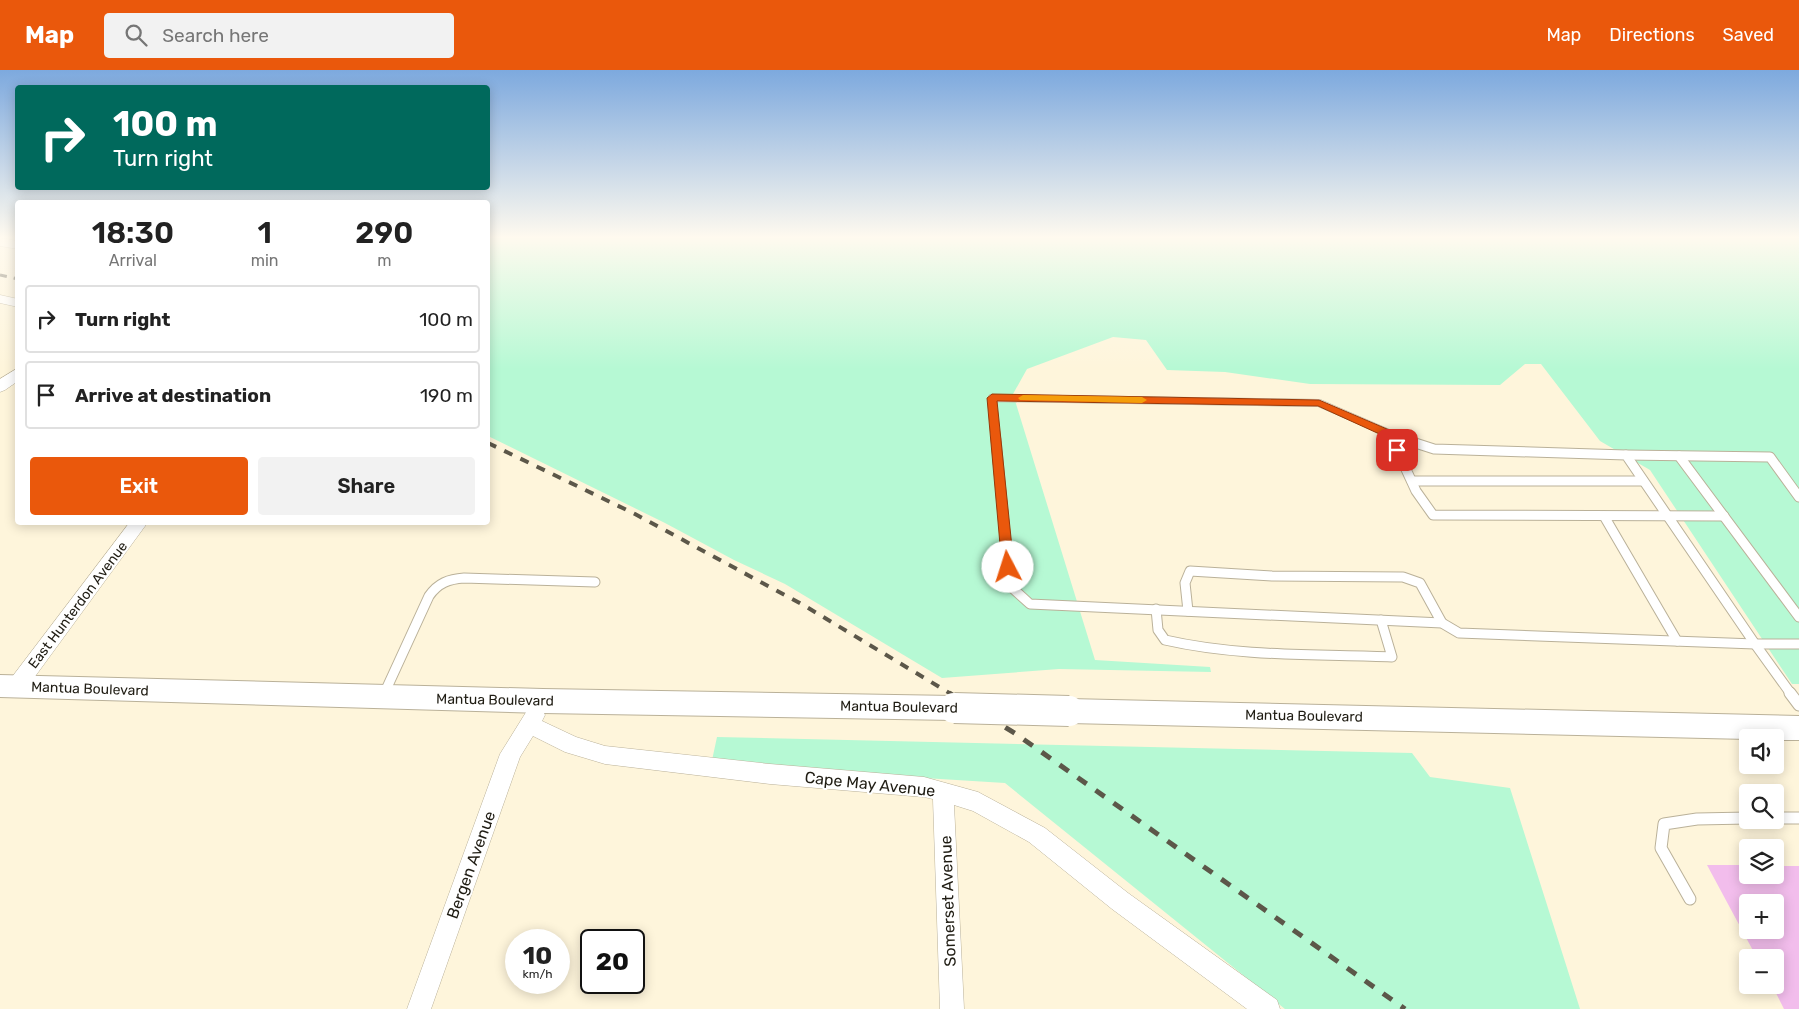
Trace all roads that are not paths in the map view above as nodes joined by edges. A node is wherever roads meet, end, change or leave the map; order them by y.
1 (0, 299) edge
2 (15, 302) edge
3 (15, 375) edge
4 (0, 387) edge
5 (1390, 435) junction
6 (1626, 455) junction
7 (1679, 456) junction
8 (1412, 481) junction
9 (1643, 481) junction
10 (1799, 497) edge
11 (1604, 516) junction
12 (1666, 516) junction
13 (1724, 516) junction
14 (138, 525) edge
15 (595, 582) dead end
16 (1156, 610) junction
17 (1188, 611) junction
18 (1799, 617) edge
19 (1381, 620) junction
20 (1442, 622) junction
21 (1677, 641) junction
22 (1755, 644) junction
23 (1799, 644) edge
24 (8, 686) edge
25 (382, 697) junction
26 (543, 702) junction
27 (1799, 704) edge
28 (530, 726) junction
29 (1799, 728) edge
30 (943, 792) junction
31 (1739, 818) edge
32 (1784, 818) edge
33 (1799, 818) edge
34 (1690, 899) dead end
35 (419, 1009) edge
36 (952, 1009) edge
37 (1268, 1009) edge

1 - 2 street
3 - 4 street
5 - 6 lane
5 - 8 lane
5 - 16 lane
6 - 7 lane
6 - 9 lane
7 - 10 lane
7 - 13 lane
8 - 9 lane
8 - 11 lane
9 - 12 lane
11 - 12 lane
11 - 21 lane
12 - 13 lane
12 - 22 lane
13 - 18 lane
14 - 24 street, East Hunterdon Avenue
15 - 25 lane
16 - 17 lane
16 - 19 lane
17 - 19 lane
17 - 20 lane
19 - 20 lane
20 - 21 lane
21 - 22 lane
22 - 23 lane
22 - 27 lane
24 - 25 main road, Mantua Boulevard
25 - 26 main road, Mantua Boulevard
26 - 28 street, Bergen Avenue
26 - 29 main road, Mantua Boulevard, bridge
28 - 30 street, Cape May Avenue
28 - 35 street, Bergen Avenue
30 - 36 street, Somerset Avenue
30 - 37 street, Cape May Avenue
31 - 34 lane
32 - 33 lane

